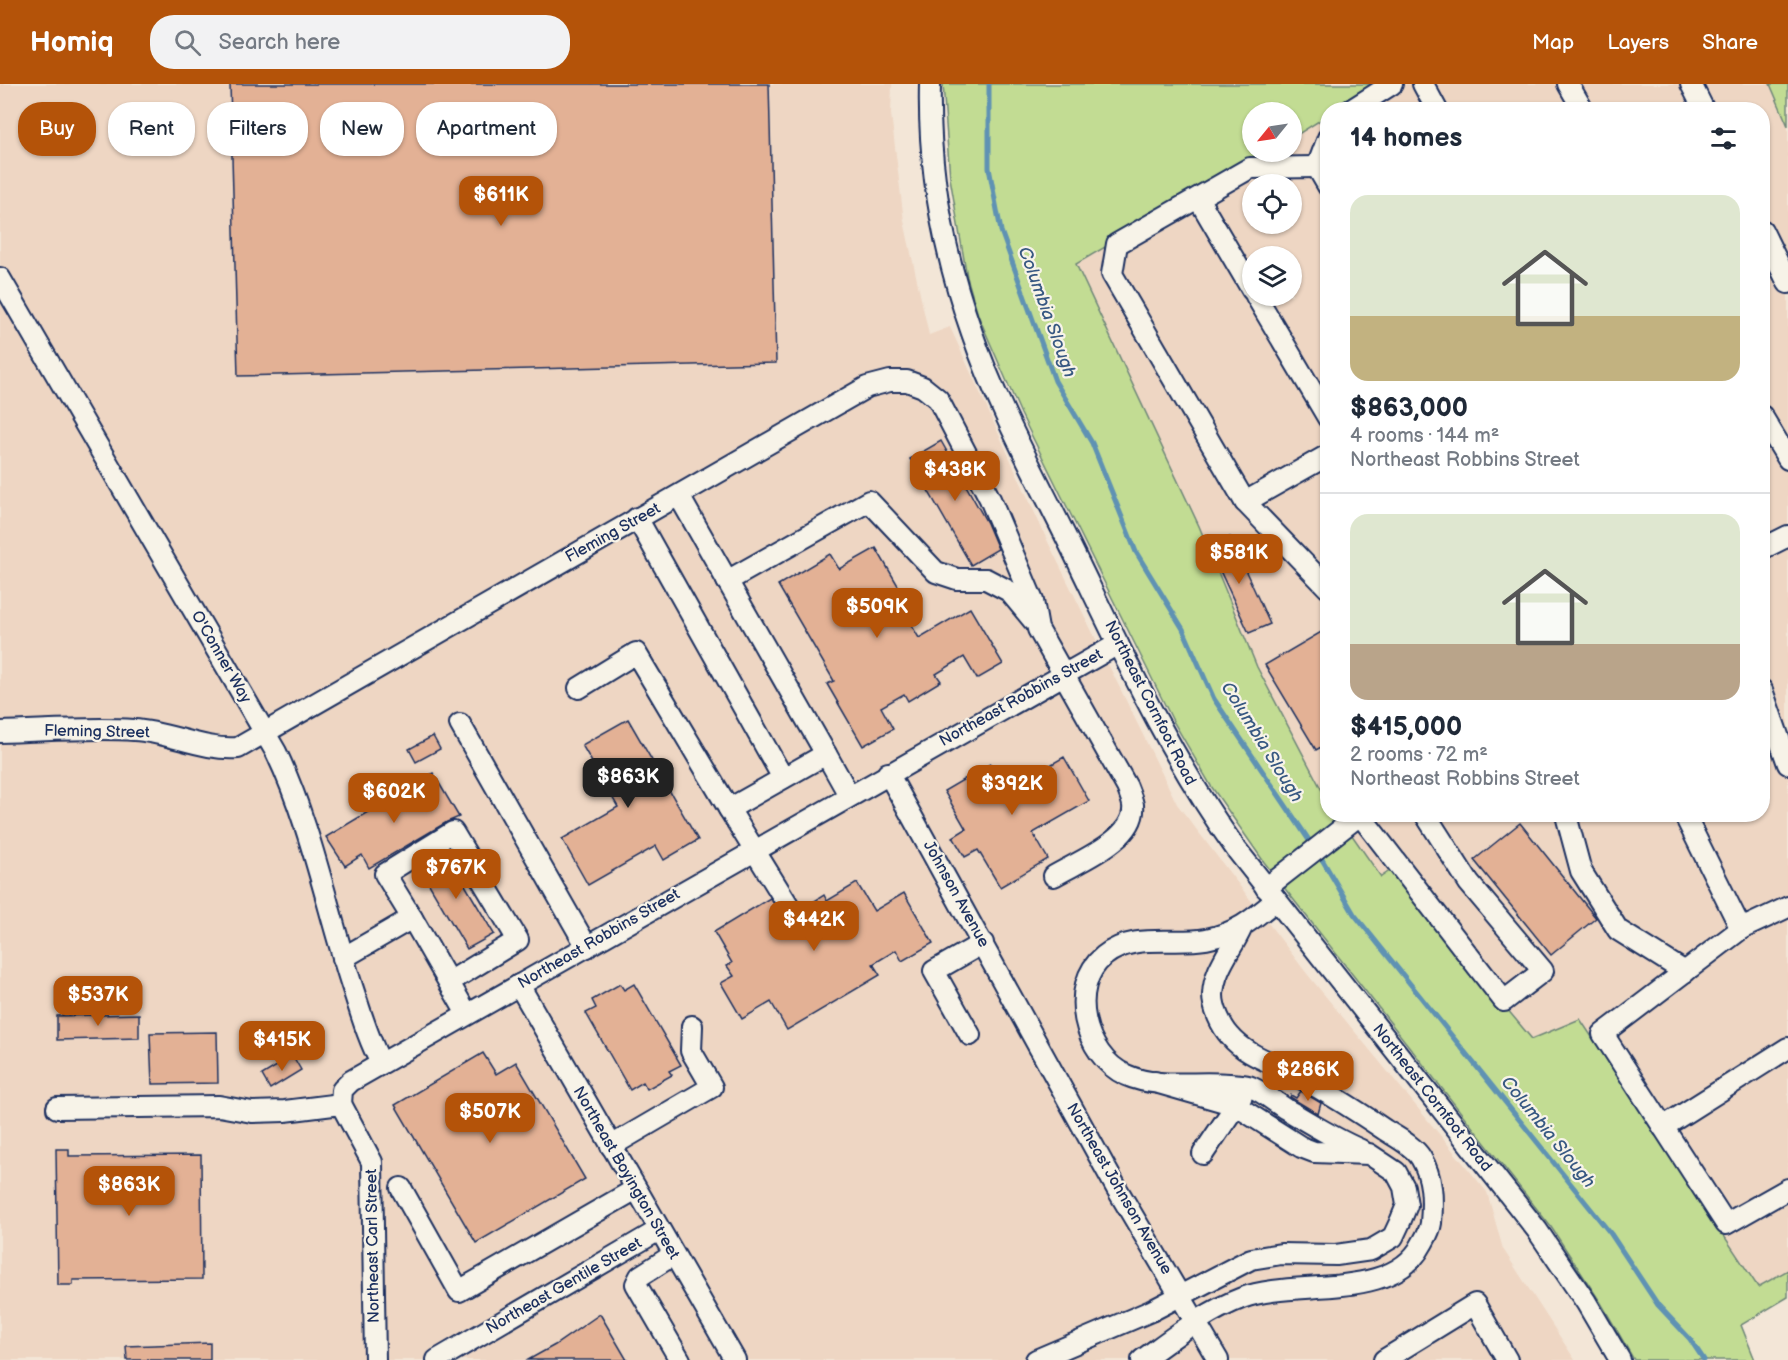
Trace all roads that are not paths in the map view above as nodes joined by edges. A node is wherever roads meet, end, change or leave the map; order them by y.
1 (930, 84) edge
2 (1392, 84) edge
3 (1423, 84) edge
4 (1568, 84) edge
5 (1691, 84) edge
6 (1364, 102) edge
7 (1433, 102) edge
8 (1578, 102) edge
9 (1700, 102) edge
10 (1320, 159) edge
11 (1317, 167) junction
12 (1320, 172) edge
13 (1198, 198) junction
14 (1770, 246) edge
15 (1242, 273) edge
16 (0, 278) edge
17 (1788, 283) edge
18 (1262, 306) edge
19 (1320, 404) edge
20 (1770, 429) edge
21 (1788, 459) edge
22 (1320, 460) edge
23 (679, 496) junction
24 (1245, 502) junction
25 (637, 518) junction
26 (1788, 536) edge
27 (1770, 545) edge
28 (1320, 580) edge
29 (727, 581) junction
30 (1038, 630) junction
31 (1118, 644) junction
32 (1064, 673) junction
33 (579, 688) dead end
34 (1770, 713) edge
35 (460, 724) dead end
36 (0, 732) edge
37 (265, 734) junction
38 (826, 754) junction
39 (1788, 764) edge
40 (888, 773) junction
41 (783, 778) junction
42 (849, 795) junction
43 (729, 809) junction
44 (1352, 822) edge
45 (1360, 822) edge
46 (1430, 822) edge
47 (1568, 822) edge
48 (1688, 822) edge
49 (753, 851) junction
50 (1054, 876) dead end
51 (1271, 894) junction
52 (790, 908) dead end
53 (1788, 908) edge
54 (412, 918) junction
55 (1241, 929) junction
56 (1741, 929) junction
57 (983, 943) junction
58 (587, 946) junction
59 (343, 958) junction
60 (1685, 972) junction
61 (449, 982) junction
62 (519, 985) junction
63 (467, 1014) junction
64 (1023, 1017) joint
65 (692, 1026) dead end
66 (970, 1035) dead end
67 (1788, 1048) edge
68 (1266, 1062) junction
69 (381, 1064) junction
70 (1155, 1082) junction
71 (1251, 1086) junction
72 (341, 1104) junction
73 (1235, 1105) junction
74 (57, 1108) dead end
75 (1354, 1110) junction
76 (1663, 1127) junction
77 (611, 1146) junction
78 (1331, 1147) junction
79 (1203, 1154) dead end
80 (401, 1188) dead end
81 (636, 1189) junction
82 (1788, 1189) edge
83 (659, 1230) junction
84 (673, 1255) junction
85 (1180, 1296) junction
86 (1196, 1322) junction
87 (375, 1360) edge
88 (437, 1360) edge
89 (680, 1360) edge
90 (735, 1360) edge
91 (1036, 1360) edge
92 (1142, 1360) edge
93 (1218, 1360) edge
94 (1384, 1360) edge
95 (1507, 1360) edge
96 (1620, 1360) edge

1 - 31 street, Northeast Cornfoot Road
2 - 6 street
3 - 7 street
4 - 8 street
5 - 9 street
10 - 11 street
11 - 12 street
11 - 13 street
13 - 15 street
13 - 24 street
14 - 17 street
16 - 37 street, O'Conner Way
18 - 19 street
20 - 21 street
22 - 24 street
23 - 25 street, Fleming Street
23 - 29 street
23 - 30 street, Fleming Street
24 - 28 street
25 - 37 street, Fleming Street
25 - 41 street
26 - 27 street
29 - 30 street
29 - 38 street
30 - 32 street, Fleming Street
31 - 32 street, Northeast Robbins Street
31 - 51 street, Northeast Cornfoot Road
32 - 40 street, Northeast Robbins Street
32 - 50 street, Fleming Street
33 - 43 street
34 - 39 street
35 - 58 street
36 - 37 street, Fleming Street
37 - 59 street, O'Conner Way
38 - 41 street
38 - 42 street
40 - 42 street, Northeast Robbins Street
40 - 57 street, Johnson Avenue
41 - 43 street
42 - 49 street, Northeast Robbins Street
43 - 49 street
44 - 51 street
45 - 46 street
47 - 60 street
48 - 56 street
49 - 52 street
49 - 58 street, Northeast Robbins Street
51 - 55 street
51 - 96 street, Northeast Cornfoot Road
53 - 56 street
54 - 59 street
54 - 61 street
54 - 61 street
55 - 68 street
55 - 70 street
56 - 60 street
57 - 64 street, Johnson Avenue
57 - 66 street
58 - 62 street, Northeast Robbins Street
59 - 69 street, O'Conner Way
60 - 76 street
61 - 63 street
62 - 63 street, Northeast Robbins Street
62 - 77 street, Northeast Boyington Street
63 - 69 street, Northeast Robbins Street
64 - 85 street, Northeast Johnson Avenue
65 - 77 street
67 - 76 street
68 - 71 street
68 - 75 street
69 - 72 street, Northeast Robbins Street
70 - 71 street
70 - 73 street
71 - 73 street
71 - 78 street
72 - 74 street
72 - 87 street, Northeast Carl Street
73 - 78 street
73 - 79 street
75 - 78 street
75 - 86 street
76 - 82 street
77 - 81 street, Northeast Boyington Street
78 - 85 street
80 - 81 street
81 - 83 street, Northeast Boyington Street
83 - 84 street, Northeast Boyington Street
83 - 88 street, Northeast Gentile Street
84 - 89 street
84 - 90 street, Northeast Boyington Street
85 - 86 street, Northeast Johnson Avenue
85 - 91 street
86 - 92 street
86 - 93 street, Northeast Johnson Avenue
94 - 95 street

